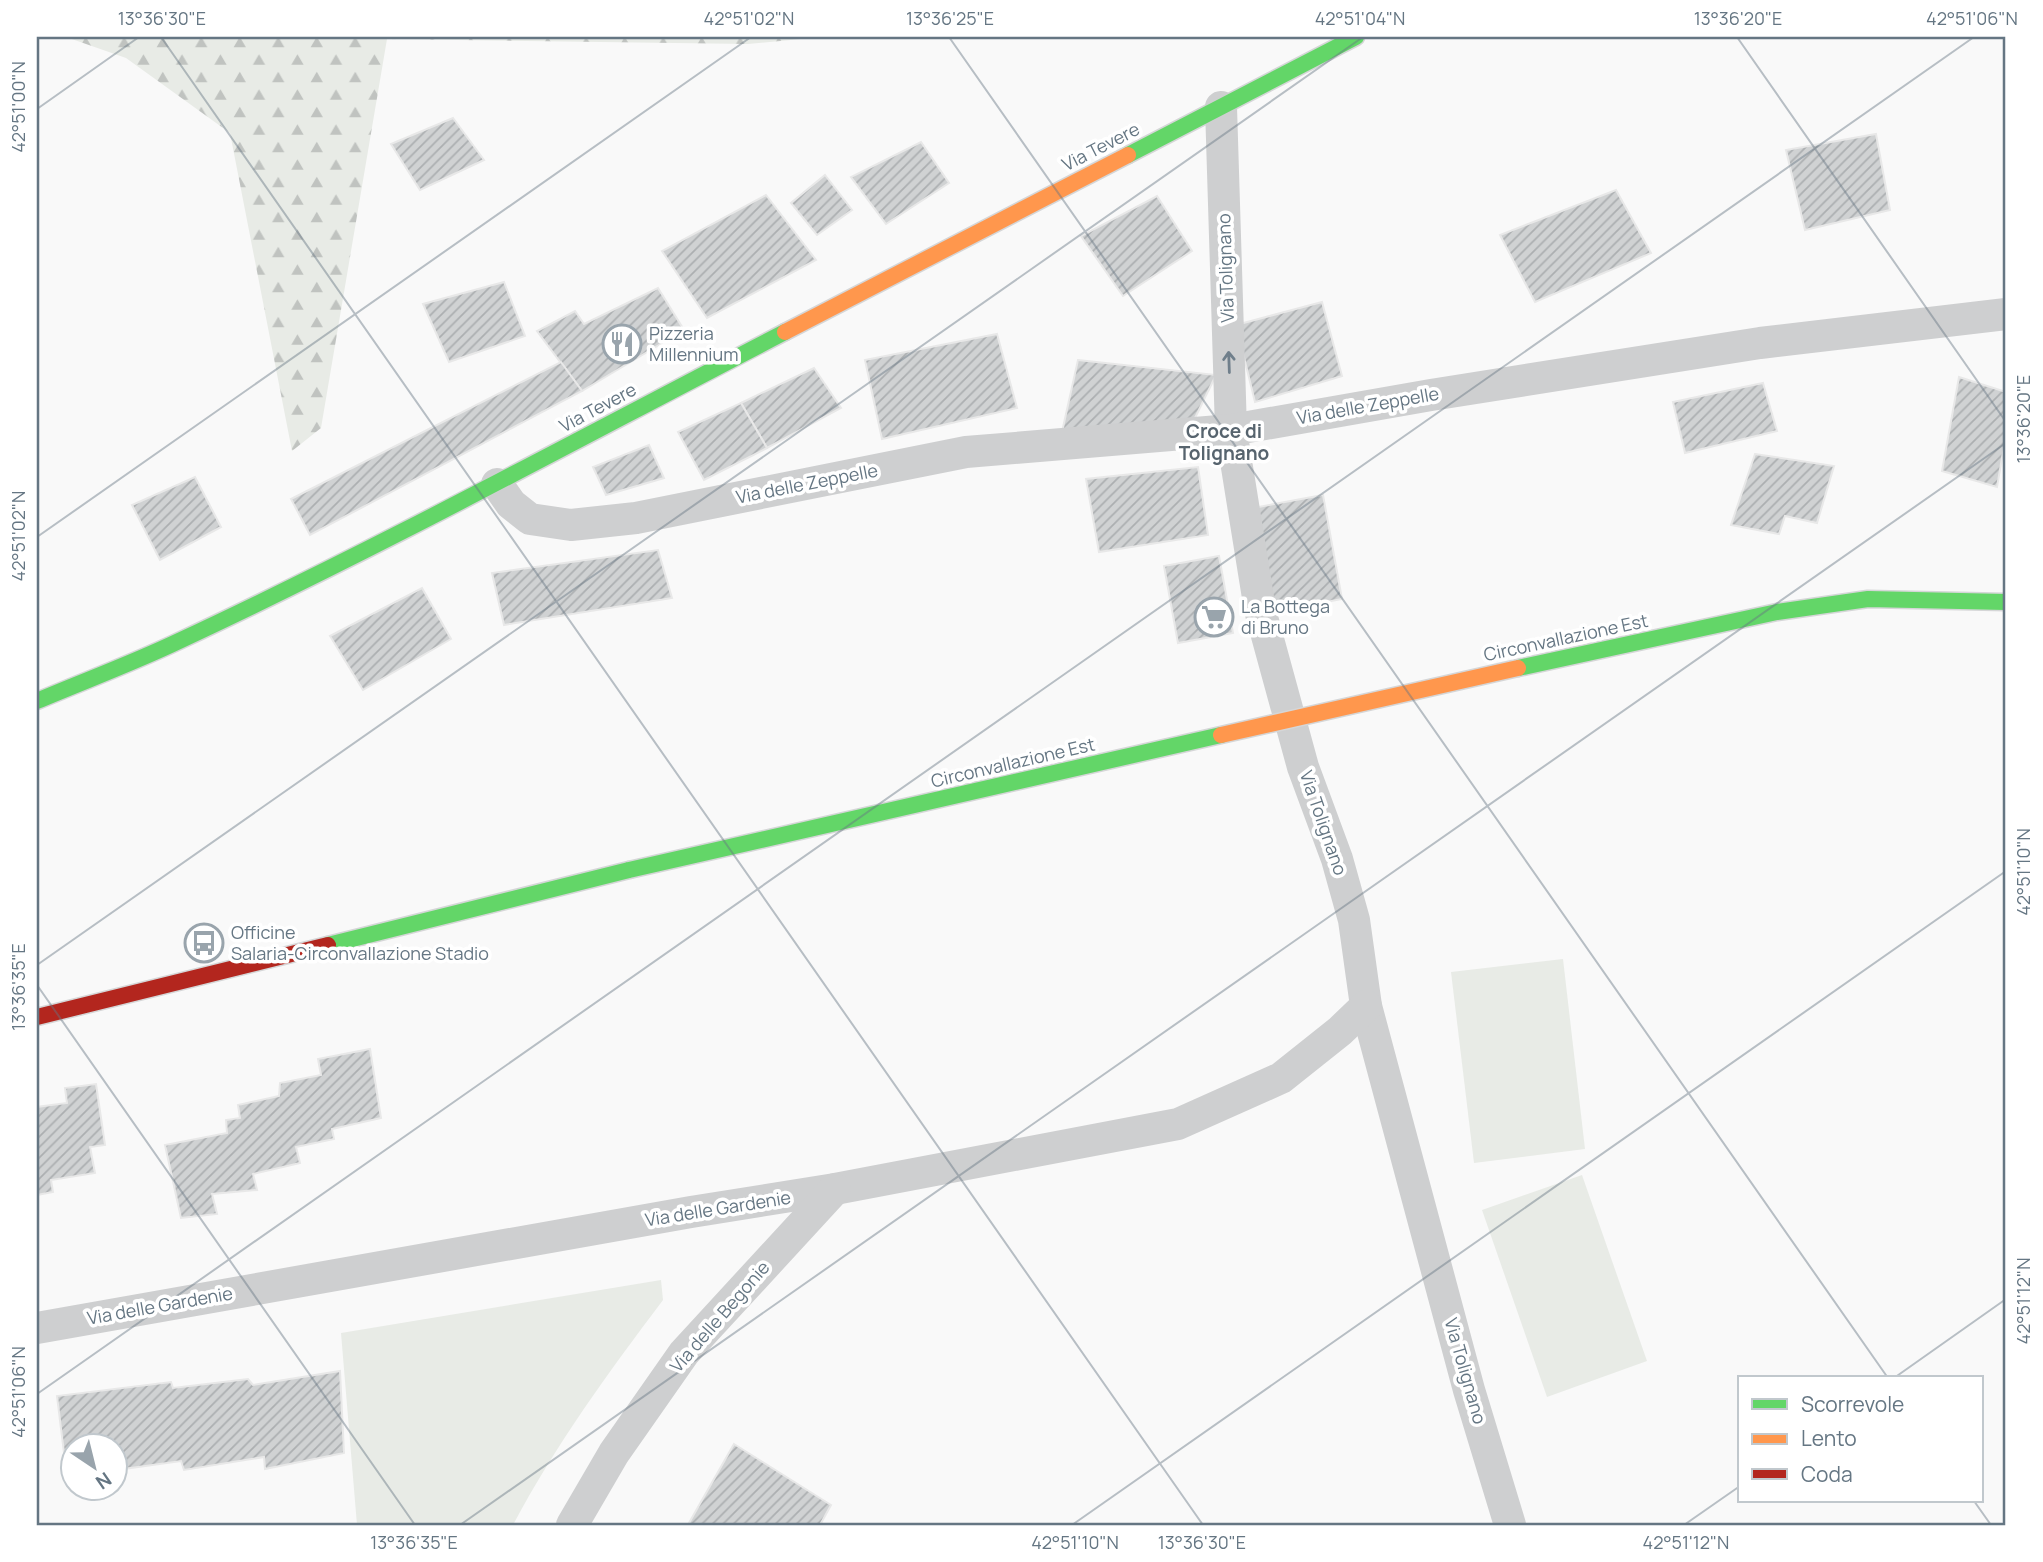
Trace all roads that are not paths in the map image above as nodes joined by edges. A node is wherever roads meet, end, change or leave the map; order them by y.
1 (1356, 37) edge
2 (1221, 107) junction
3 (2006, 314) edge
4 (1231, 430) junction
5 (497, 484) junction
6 (2006, 602) edge
7 (37, 701) edge
8 (1366, 1006) junction
9 (37, 1017) edge
10 (835, 1189) junction
11 (37, 1328) edge
12 (572, 1525) edge
13 (1510, 1525) edge

1 - 2 main road, Via Tevere
4 -> 2 street, Via Tolignano
2 - 5 main road, Via Tevere
3 - 4 street, Via delle Zeppelle
4 - 5 street, Via delle Zeppelle
4 - 8 street, Via Tolignano
5 - 7 main road, Via Tevere
6 - 9 main road, Circonvallazione Est, bridge
8 - 10 street, Via delle Gardenie
8 - 13 street, Via Tolignano
10 - 11 street, Via delle Gardenie
10 - 12 street, Via delle Begonie

